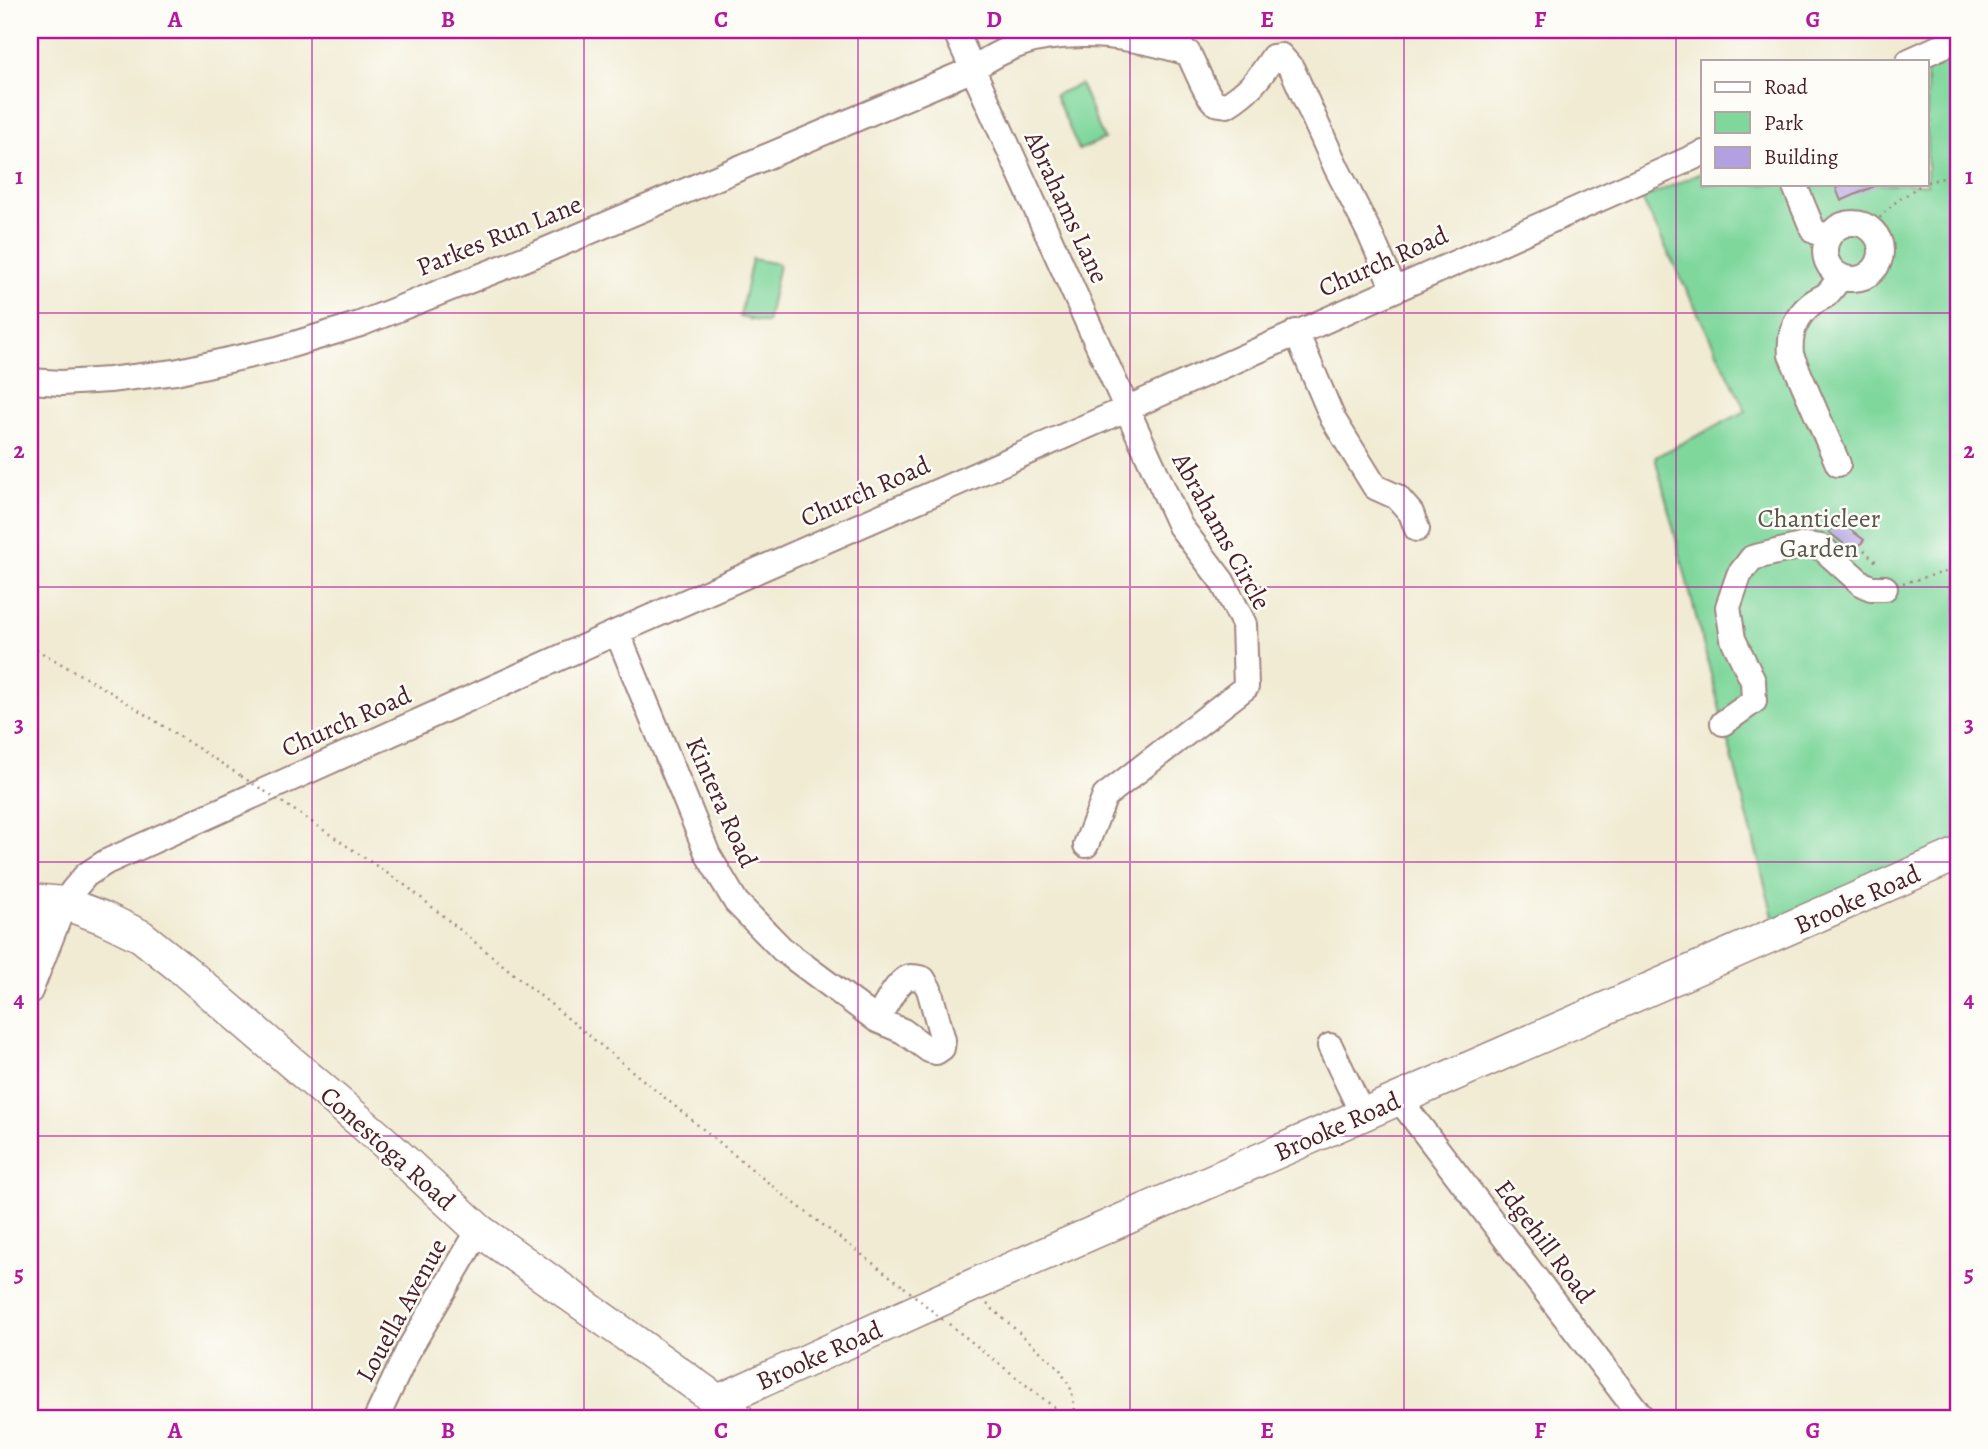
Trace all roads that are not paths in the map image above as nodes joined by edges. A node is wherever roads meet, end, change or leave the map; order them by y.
1 (955, 30) edge
2 (1958, 39) edge
3 (1911, 60) edge
4 (971, 70) junction
5 (1701, 154) edge
6 (1795, 186) edge
7 (1827, 238) junction
8 (1841, 277) junction
9 (1394, 289) junction
10 (1296, 332) junction
11 (30, 381) edge
12 (1126, 409) junction
13 (1838, 464) dead end
14 (1417, 529) dead end
15 (1885, 588) road end
16 (617, 632) junction
17 (1723, 723) dead end
18 (1086, 845) dead end
19 (1958, 854) edge
20 (30, 900) edge
21 (64, 904) junction
22 (30, 940) edge
23 (30, 991) edge
24 (877, 1020) dead end
25 (1331, 1046) dead end
26 (1399, 1100) junction
27 (1363, 1115) junction
28 (479, 1230) junction
29 (728, 1410) edge
30 (376, 1419) edge
31 (1643, 1419) edge

1 - 4 street, Abrahams Lane
2 - 3 street
4 - 9 street, Parkes Run Lane
4 - 11 street, Parkes Run Lane
4 - 12 street, Abrahams Lane
5 - 9 street, Church Road
6 - 7 street
7 - 8 street
7 - 8 street
8 - 13 street
9 - 10 street, Church Road
10 - 12 street, Church Road
10 - 14 street
12 - 16 street, Church Road
12 - 18 street, Abrahams Circle
15 - 17 street
16 - 21 street, Church Road
16 - 24 street, Kintera Road
19 - 26 main road, Brooke Road
20 - 21 main road, Conestoga Road
21 - 22 street
21 - 23 street
21 - 28 main road, Conestoga Road
25 - 27 street
26 - 27 main road, Brooke Road
26 - 31 street, Edgehill Road
27 - 29 main road, Brooke Road
28 - 29 main road, Conestoga Road
28 - 30 street, Louella Avenue

